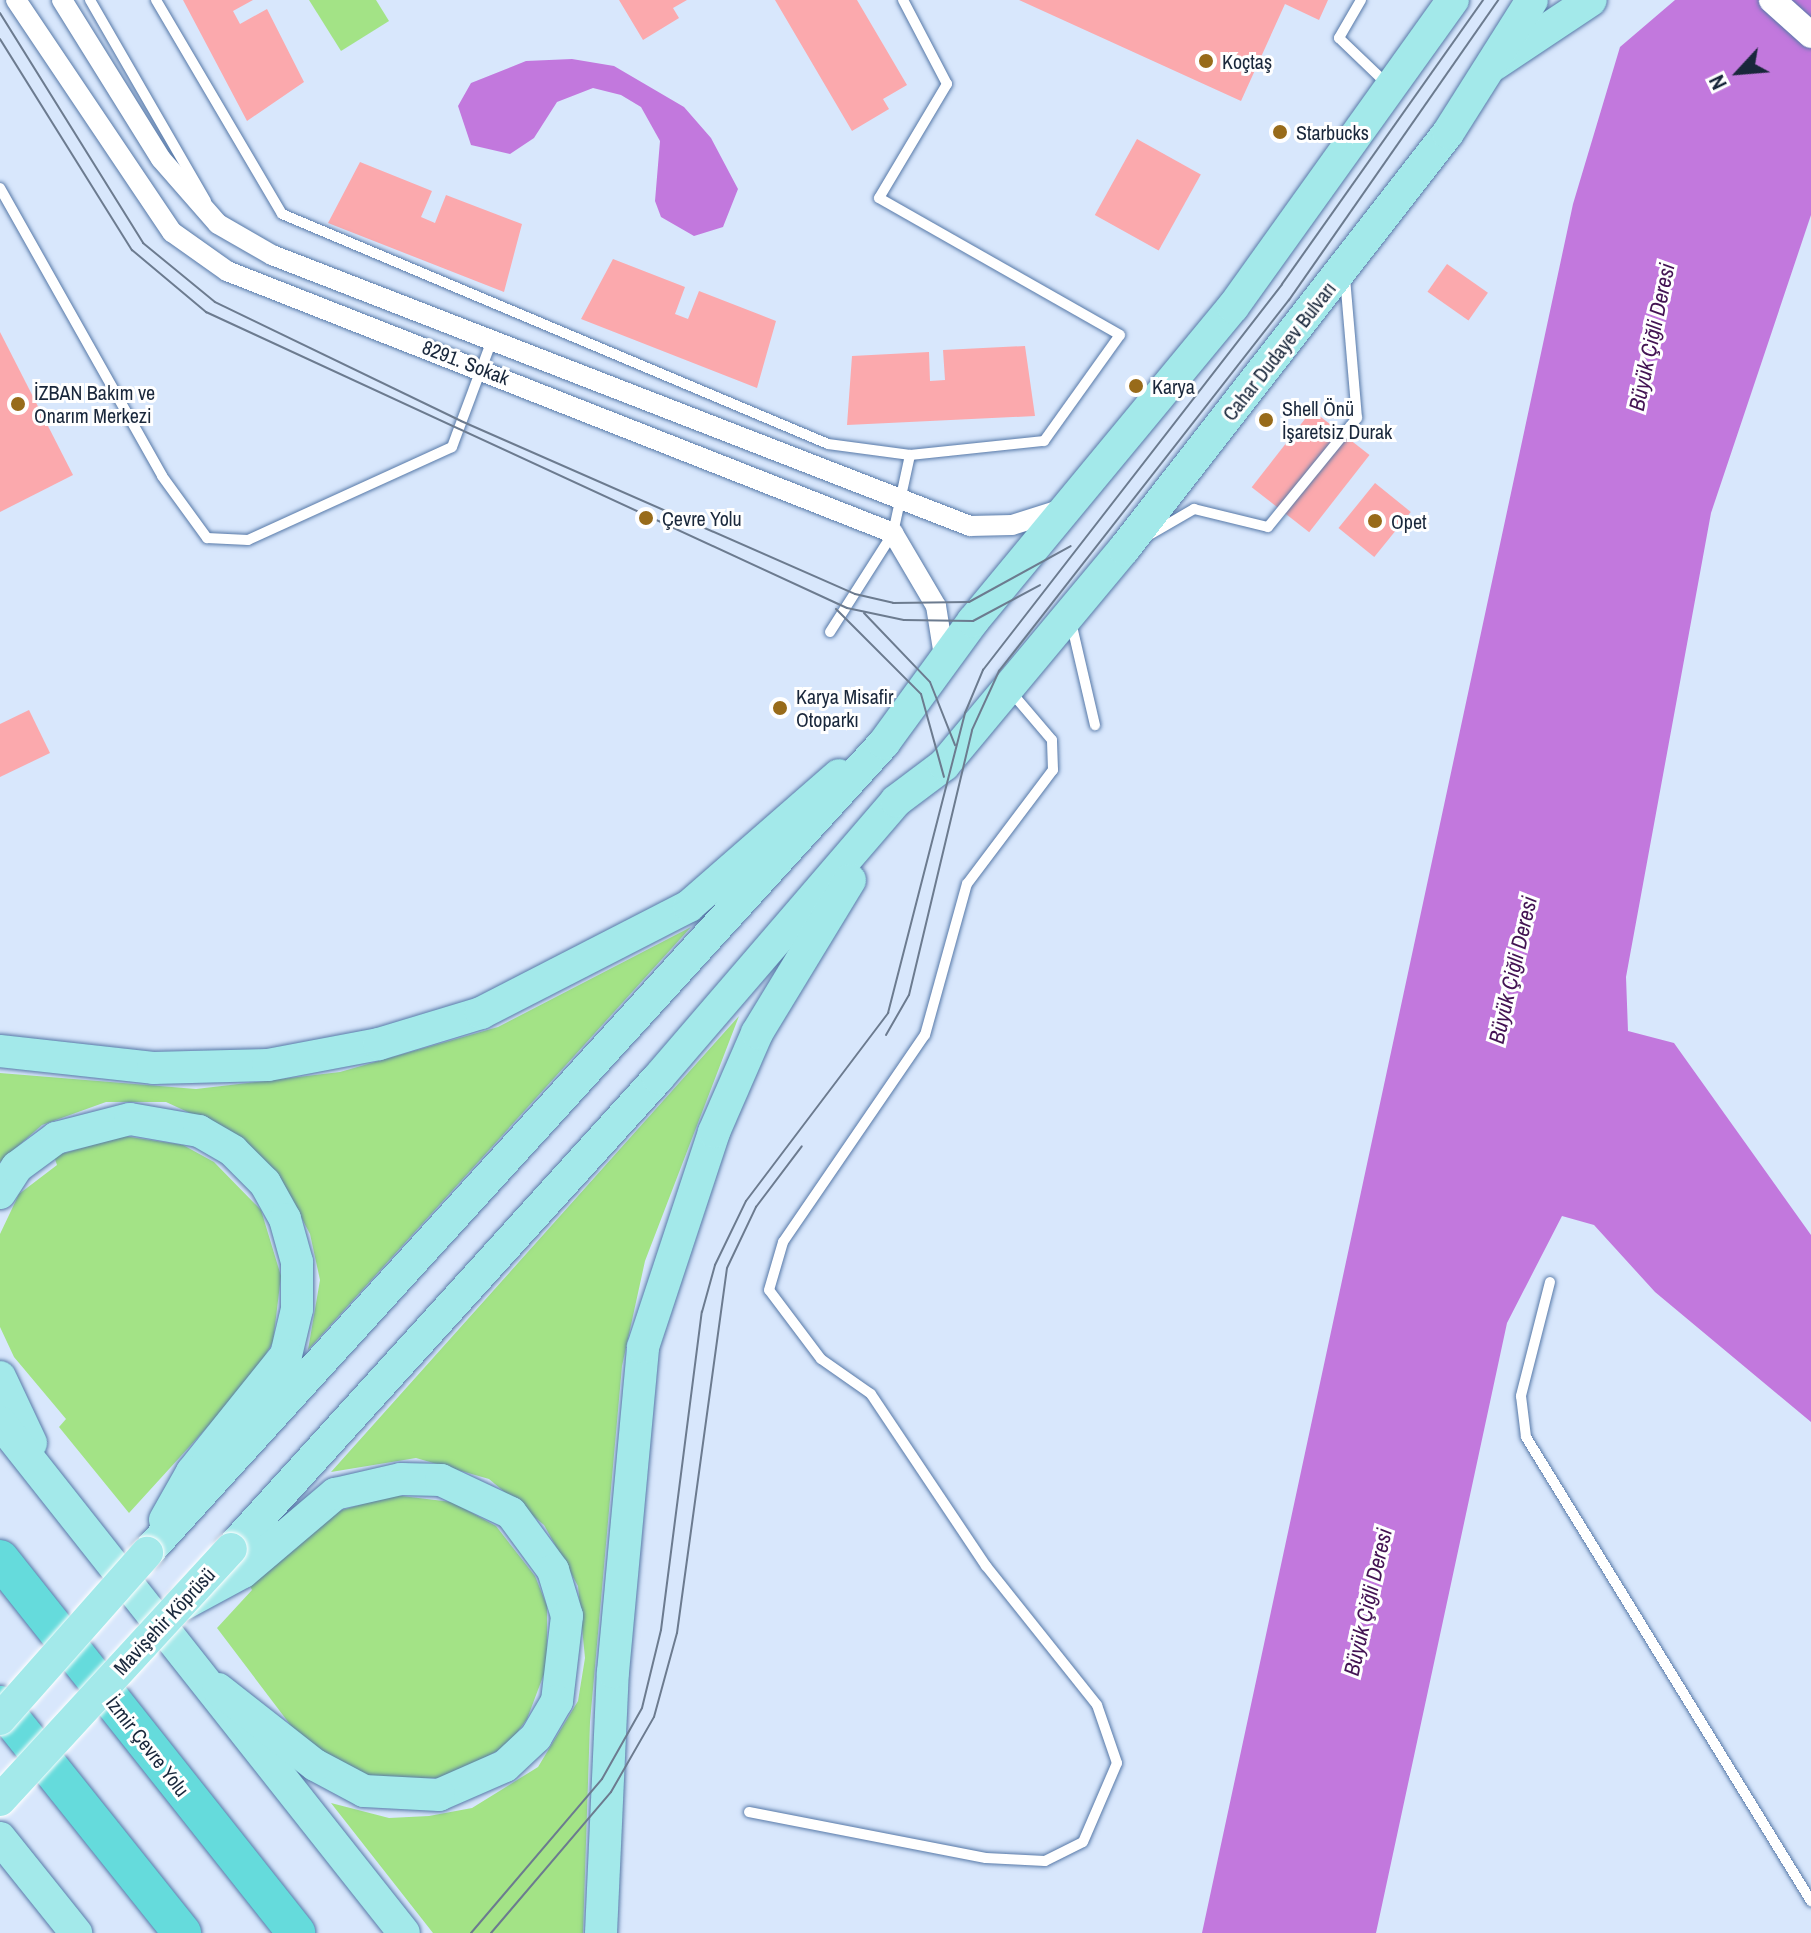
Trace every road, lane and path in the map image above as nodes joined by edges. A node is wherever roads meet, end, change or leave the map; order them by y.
1 (16, 0) edge
2 (62, 0) edge
3 (90, 0) edge
4 (156, 0) edge
5 (903, 0) edge
6 (1361, 0) edge
7 (1453, 0) edge
8 (1532, 0) edge
9 (1591, 0) edge
10 (1772, 0) edge
11 (1811, 35) edge
12 (1489, 68) junction
13 (1393, 89) junction
14 (0, 188) edge
15 (218, 224) junction
16 (1344, 266) junction
17 (492, 340) junction
18 (484, 367) junction
19 (910, 455) junction
20 (903, 500) junction
21 (1069, 507) junction
22 (893, 533) junction
23 (1124, 549) junction
24 (1069, 614) junction
25 (830, 632) dead end
26 (945, 662) junction
27 (1007, 687) junction
28 (1095, 725) dead end
29 (884, 743) junction
30 (896, 801) junction
31 (0, 1051) edge
32 (0, 1193) edge
33 (1550, 1282) dead end
34 (0, 1377) edge
35 (0, 1422) edge
36 (198, 1484) junction
37 (51, 1486) junction
38 (0, 1559) edge
39 (237, 1560) junction
40 (218, 1689) junction
41 (0, 1705) edge
42 (0, 1719) edge
43 (0, 1800) edge
44 (749, 1812) dead end
45 (0, 1838) edge
46 (1811, 1901) edge
47 (61, 1920) edge
48 (76, 1933) edge
49 (182, 1933) edge
50 (296, 1933) edge
51 (404, 1933) edge
52 (601, 1933) edge

1 - 18 street, 8291. Sokak
2 - 15 street, 8291. Sokak
3 - 15 lane
4 - 19 lane
5 - 19 lane
6 - 13 lane
7 - 13 main road
8 - 12 main road, Cahar Dudayev Bulvarı
9 - 12 main road
10 - 11 street
12 - 16 main road, Cahar Dudayev Bulvarı
13 - 21 main road
14 - 18 lane
15 - 17 street, 8291. Sokak
16 - 23 main road, Cahar Dudayev Bulvarı
16 - 23 lane
17 - 18 lane
17 - 20 street, 8291. Sokak
18 - 22 street, 8291. Sokak
19 - 20 lane
20 - 21 street, 8291. Sokak
20 - 22 lane
21 - 26 main road
22 - 25 lane
22 - 26 street
23 - 24 main road, Cahar Dudayev Bulvarı
24 - 27 main road, Cahar Dudayev Bulvarı
24 - 28 lane
26 - 29 main road
27 - 30 main road, Cahar Dudayev Bulvarı
27 - 44 lane
29 - 31 main road
29 - 36 main road
30 - 39 main road
30 - 52 main road
32 - 36 main road
33 - 46 lane
34 - 37 main road
35 - 37 main road
36 - 42 main road, bridge
37 - 40 main road
38 - 50 highway, İzmir Çevre Yolu
39 - 40 main road
39 - 43 main road, Mavişehir Köprüsü, bridge
40 - 51 main road
41 - 49 highway
45 - 47 main road
47 - 48 main road

